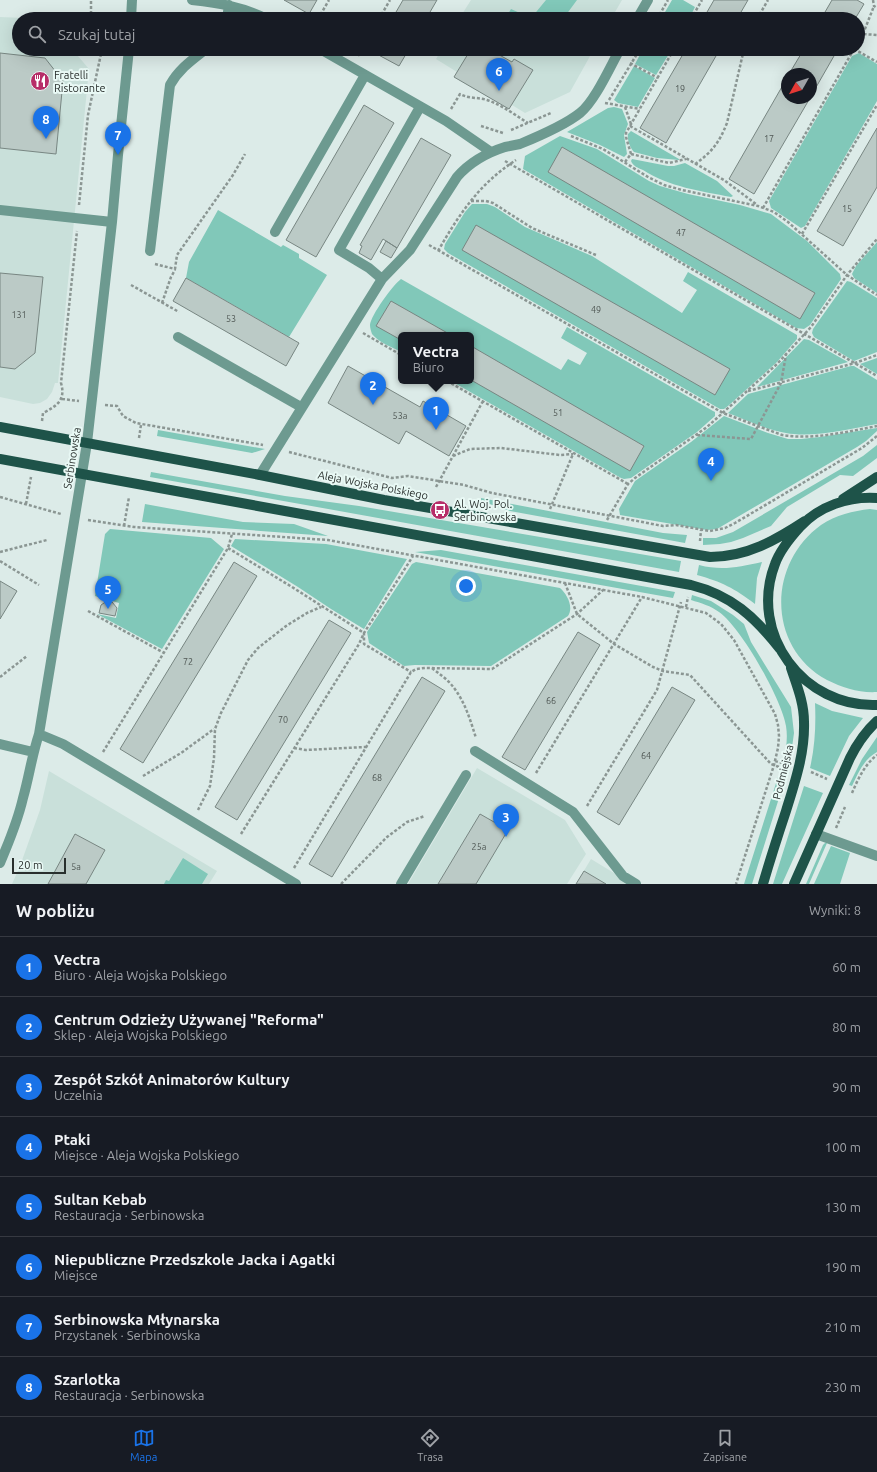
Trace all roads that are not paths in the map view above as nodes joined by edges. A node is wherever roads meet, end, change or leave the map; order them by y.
1 (132, 0) edge
2 (192, 0) edge
3 (648, 0) edge
4 (229, 5) junction
5 (131, 12) edge
6 (228, 12) edge
7 (251, 12) edge
8 (641, 12) edge
9 (128, 56) edge
10 (197, 56) edge
11 (332, 56) edge
12 (616, 56) edge
13 (365, 75) junction
14 (420, 107) junction
15 (491, 152) junction
16 (0, 210) edge
17 (112, 222) junction
18 (275, 232) dead end
19 (150, 251) dead end
20 (382, 279) junction
21 (178, 337) dead end
22 (301, 406) junction
23 (0, 427) edge
24 (87, 443) junction
25 (0, 459) edge
26 (82, 475) junction
27 (260, 475) junction
28 (877, 477) edge
29 (877, 498) edge
30 (833, 505) junction
31 (806, 521) junction
32 (780, 649) junction
33 (790, 665) junction
34 (877, 705) edge
35 (877, 721) edge
36 (39, 734) junction
37 (0, 744) edge
38 (475, 751) road end
39 (33, 752) junction
40 (466, 775) dead end
41 (816, 834) junction
42 (877, 856) edge
43 (0, 863) edge
44 (292, 881) edge
45 (401, 884) edge
46 (636, 884) edge
47 (762, 884) edge
48 (794, 884) edge

1 - 5 street
2 - 4 street
3 - 8 street
4 - 6 street
4 - 7 street
9 - 17 street, Serbinowska
10 - 19 street
11 - 13 street
12 - 15 street
13 - 14 street
13 - 18 street
14 - 15 street
14 - 20 street
15 - 20 street
16 - 17 street
17 - 24 street, Serbinowska
20 - 22 street
21 - 22 street
22 - 27 street
23 - 24 main road, Aleja Wojska Polskiego
24 - 26 street, Serbinowska
24 - 27 main road, Aleja Wojska Polskiego
25 - 26 main road
26 - 32 main road
26 - 36 street, Serbinowska
27 - 31 main road, Aleja Wojska Polskiego
28 - 30 main road
29 - 30 main road
30 - 31 main road, Aleja Wojska Polskiego
31 - 32 main road
32 - 33 main road
33 - 34 main road
33 - 47 main road, Podmiejska
35 - 41 main road
36 - 39 street, Serbinowska
36 - 44 street
37 - 39 street
38 - 46 street
39 - 43 street, Serbinowska
40 - 45 street
41 - 42 street
41 - 48 main road

